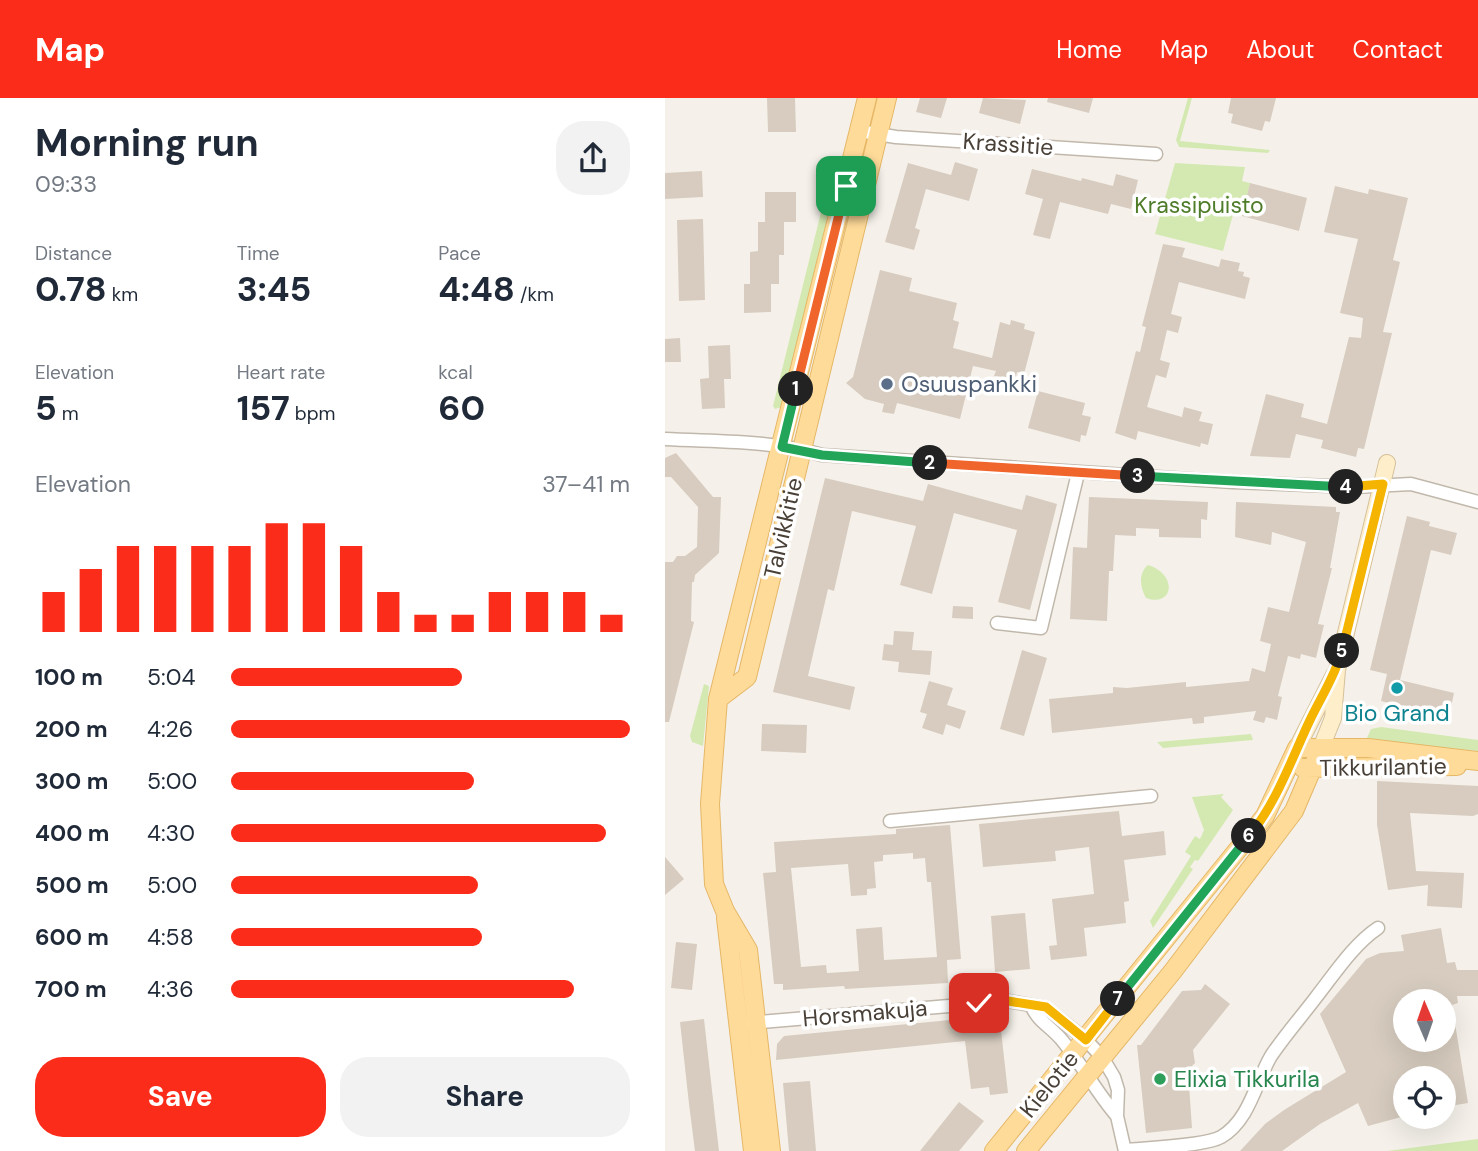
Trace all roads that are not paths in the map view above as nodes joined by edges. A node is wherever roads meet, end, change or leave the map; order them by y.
1 (867, 98) edge
2 (887, 98) edge
3 (859, 131) junction
4 (878, 135) junction
5 (1157, 154) dead end
6 (665, 439) edge
7 (782, 447) junction
8 (801, 449) junction
9 (1387, 463) dead end
10 (1078, 473) junction
11 (1383, 484) junction
12 (1478, 502) edge
13 (997, 623) dead end
14 (1337, 670) junction
15 (719, 699) junction
16 (1297, 748) junction
17 (1321, 748) junction
18 (1478, 763) edge
19 (1314, 768) junction
20 (1288, 769) junction
21 (1151, 796) dead end
22 (890, 821) dead end
23 (1378, 928) dead end
24 (1032, 1007) junction
25 (747, 1023) junction
26 (1086, 1040) junction
27 (1073, 1056) junction
28 (1102, 1058) junction
29 (1088, 1074) junction
30 (1117, 1116) junction
31 (753, 1151) edge
32 (771, 1151) edge
33 (994, 1151) edge
34 (1026, 1151) edge
35 (1125, 1151) edge

1 - 3 main road, Talvikkitie
2 - 4 main road, Talvikkitie
3 - 4 street, Krassitie
3 - 7 main road, Talvikkitie
4 - 5 street, Krassitie
4 - 8 main road, Talvikkitie
6 - 7 street
7 - 8 street
7 - 15 main road, Talvikkitie
8 - 10 street
8 - 15 main road, Talvikkitie
9 - 11 street, Kielotie
10 - 11 street
10 - 13 street
11 - 12 street
11 - 14 street, Kielotie
14 - 16 street, Kielotie
14 - 17 street, Kielotie
15 - 25 main road, Talvikkitie
16 - 17 main road, Tikkurilantie
16 - 20 main road, Kielotie
17 - 18 main road, Tikkurilantie
17 - 19 main road, Kielotie
18 - 19 main road, Tikkurilantie
19 - 20 main road, Tikkurilantie
19 - 28 main road, Kielotie
20 - 26 main road, Kielotie
21 - 22 street
23 - 35 street
24 - 25 street, Horsmakuja
24 - 26 street, Horsmakuja
24 - 27 street
25 - 31 main road, Talvikkitie
25 - 32 main road, Talvikkitie
26 - 27 main road, Kielotie
26 - 28 street, Horsmakuja
27 - 29 street
27 - 33 main road, Kielotie
28 - 29 main road, Kielotie
28 - 30 street, Horsmakuja
29 - 30 street
29 - 34 main road, Kielotie
30 - 35 street

